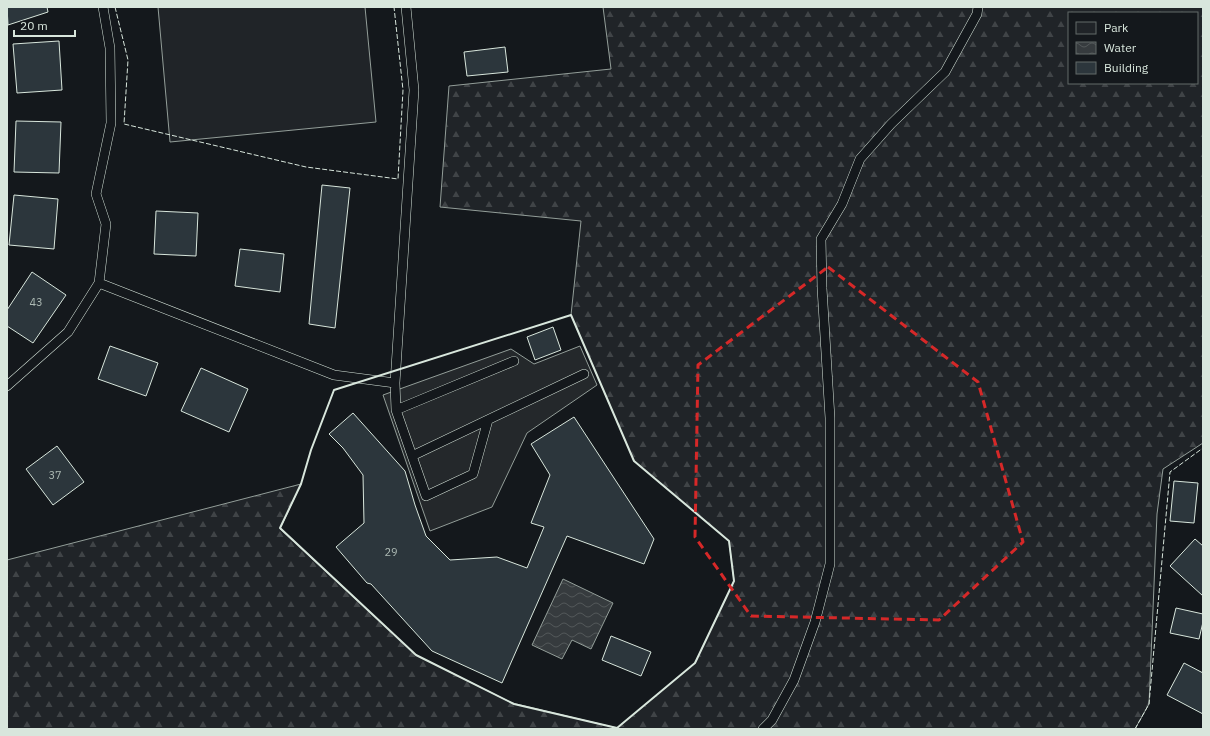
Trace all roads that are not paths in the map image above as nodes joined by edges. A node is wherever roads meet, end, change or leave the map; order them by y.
1 (103, 7) edge
2 (406, 7) edge
3 (978, 7) edge
4 (99, 283) junction
5 (514, 360) dead end
6 (584, 374) dead end
7 (395, 383) junction
8 (7, 386) edge
9 (396, 410) junction
10 (488, 420) junction
11 (412, 456) junction
12 (763, 729) edge

1 - 4 lane
2 - 7 lane
3 - 12 lane
4 - 7 lane
4 - 8 lane
5 - 9 lane
6 - 10 lane
7 - 9 lane
9 - 11 lane
10 - 11 lane
10 - 11 lane

